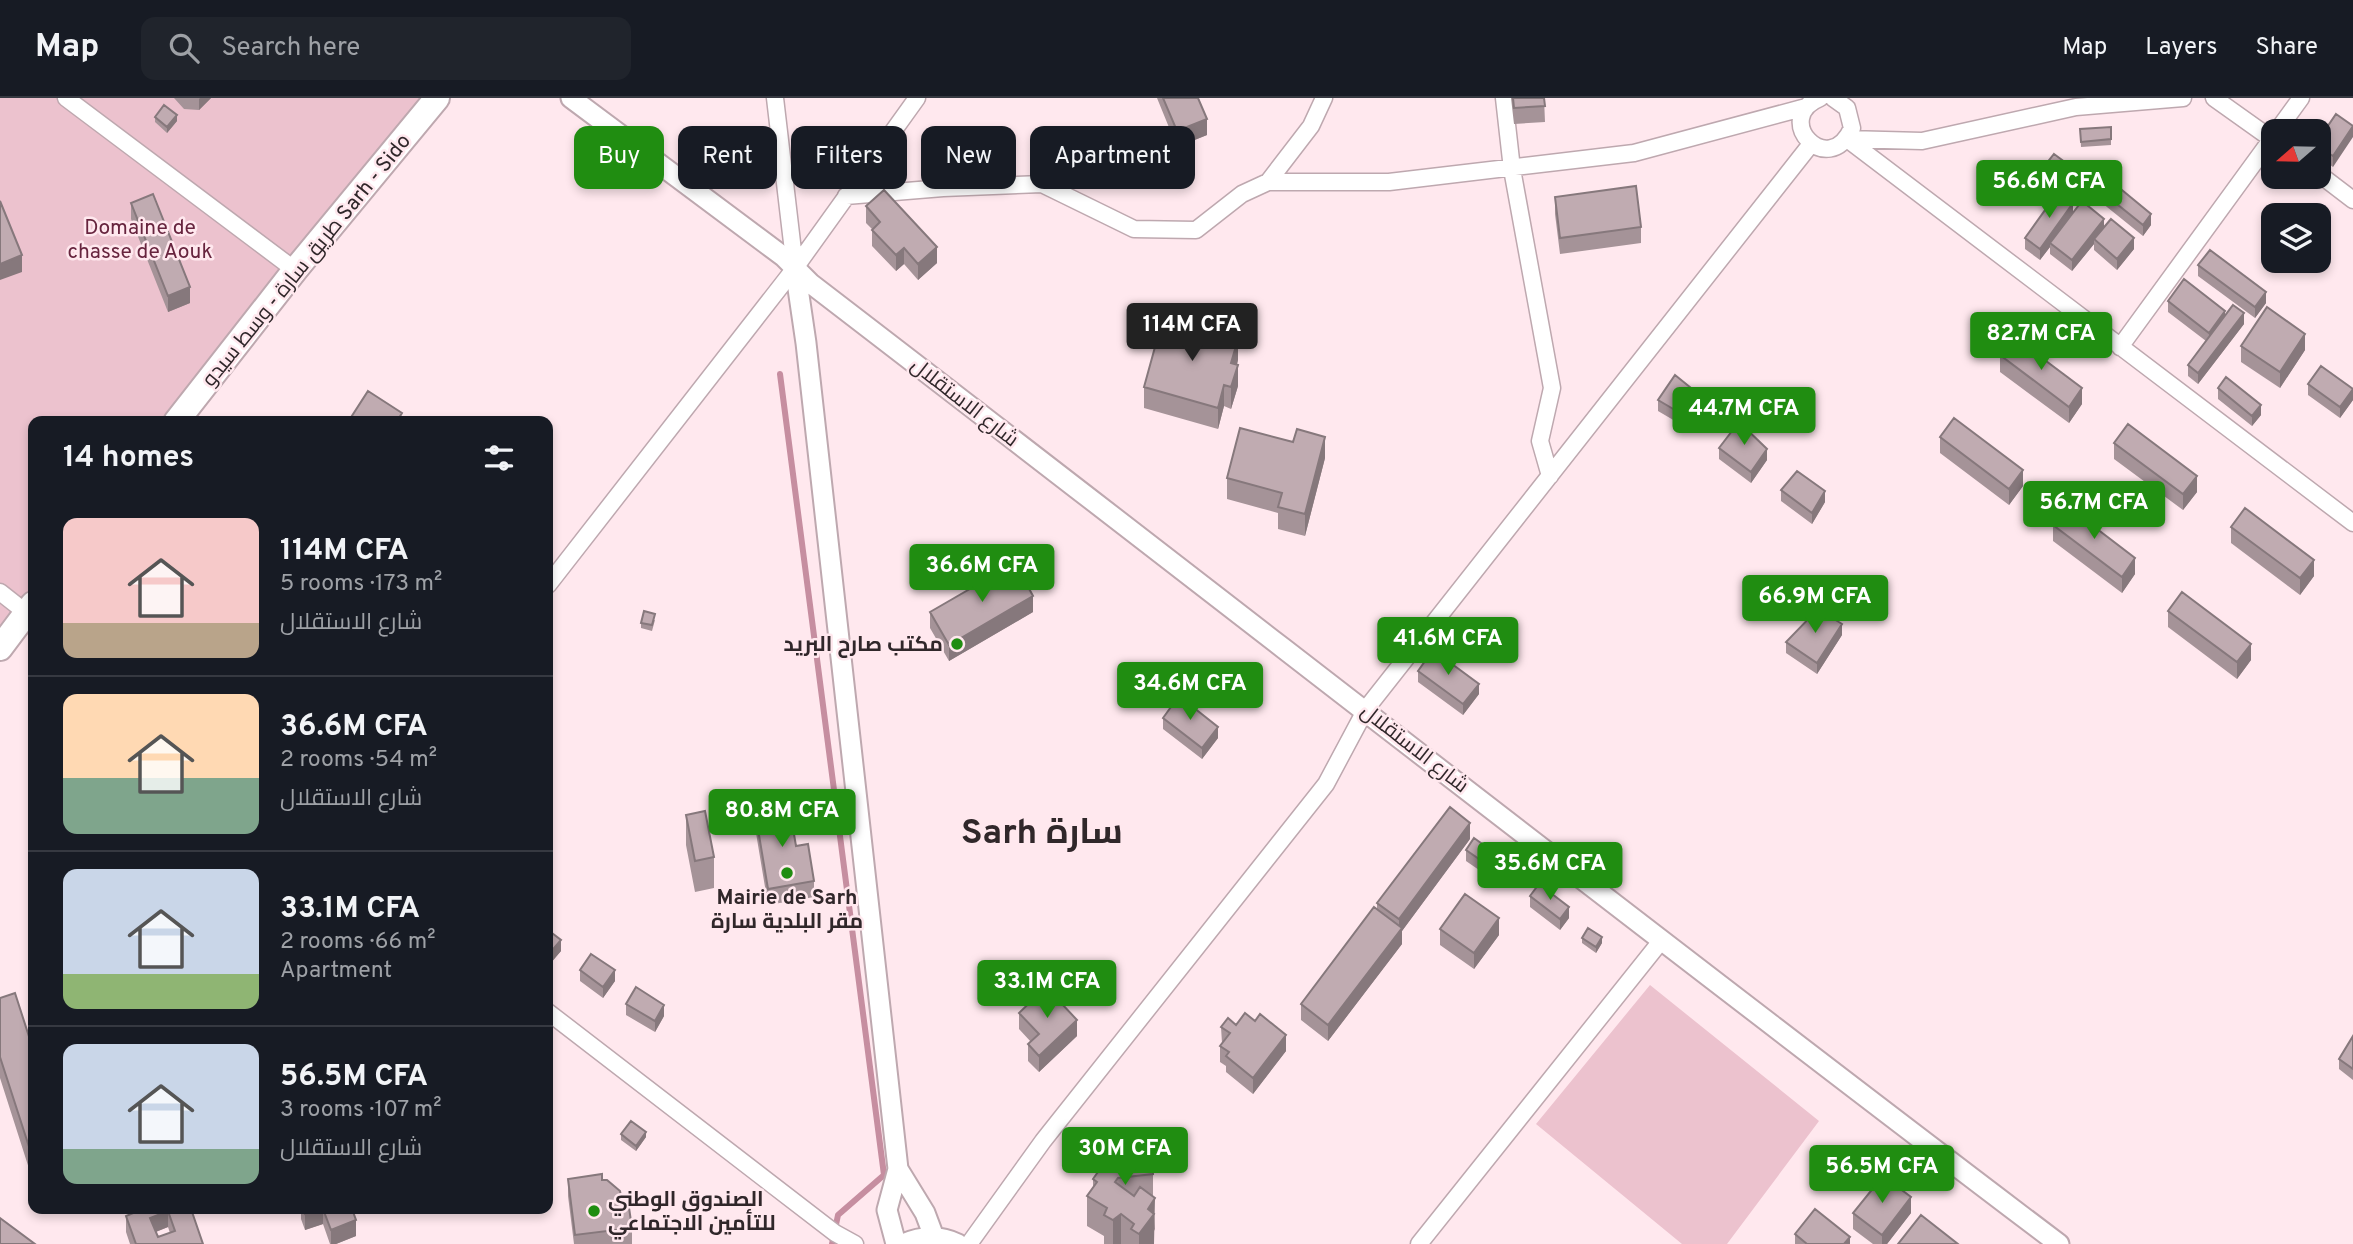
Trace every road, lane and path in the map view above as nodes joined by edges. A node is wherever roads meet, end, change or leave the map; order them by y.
1 (66, 98) edge
2 (437, 98) edge
3 (571, 98) edge
4 (775, 98) edge
5 (917, 98) edge
6 (1324, 98) edge
7 (1504, 98) edge
8 (2183, 98) edge
9 (2214, 98) edge
10 (2301, 98) edge
11 (1838, 99) edge
12 (1807, 101) edge
13 (2286, 119) edge
14 (2261, 129) edge
15 (1847, 139) junction
16 (1811, 144) junction
17 (2261, 155) edge
18 (1512, 169) junction
19 (1268, 181) junction
20 (2331, 183) edge
21 (846, 196) junction
22 (2353, 200) edge
23 (795, 268) junction
24 (295, 270) junction
25 (2120, 347) junction
26 (181, 416) edge
27 (1550, 476) junction
28 (2353, 523) edge
29 (553, 579) edge
30 (0, 592) edge
31 (28, 610) edge
32 (28, 616) edge
33 (0, 649) edge
34 (1366, 709) junction
35 (1661, 941) junction
36 (553, 1016) edge
37 (898, 1169) junction
38 (934, 1237) junction
39 (2048, 1241) edge
40 (855, 1244) edge
41 (896, 1244) edge
42 (903, 1244) edge
43 (958, 1244) edge
44 (969, 1244) edge
45 (1419, 1244) edge

1 - 24 street
2 - 24 main road, طريق سارة - وسط سيدو Sarh - Sido
3 - 23 street, شارع الاستقلال
4 - 23 street
5 - 21 street
6 - 19 street
7 - 18 street
8 - 15 street
9 - 14 street
10 - 13 street
11 - 15 street
12 - 16 street
12 - 18 street
15 - 16 street
15 - 25 street
16 - 27 street
17 - 25 street
18 - 19 street
18 - 27 street
19 - 21 street
20 - 22 street
21 - 23 street
23 - 29 street
23 - 34 street, شارع الاستقلال
23 - 37 street
24 - 26 main road, طريق سارة - وسط سيدو Sarh - Sido
25 - 28 street
27 - 34 street
30 - 31 street
32 - 33 main road
34 - 35 street, شارع الاستقلال
34 - 44 street
35 - 39 street, شارع الاستقلال
35 - 45 street
36 - 40 street
37 - 38 street
37 - 41 street
38 - 42 street
38 - 43 street

